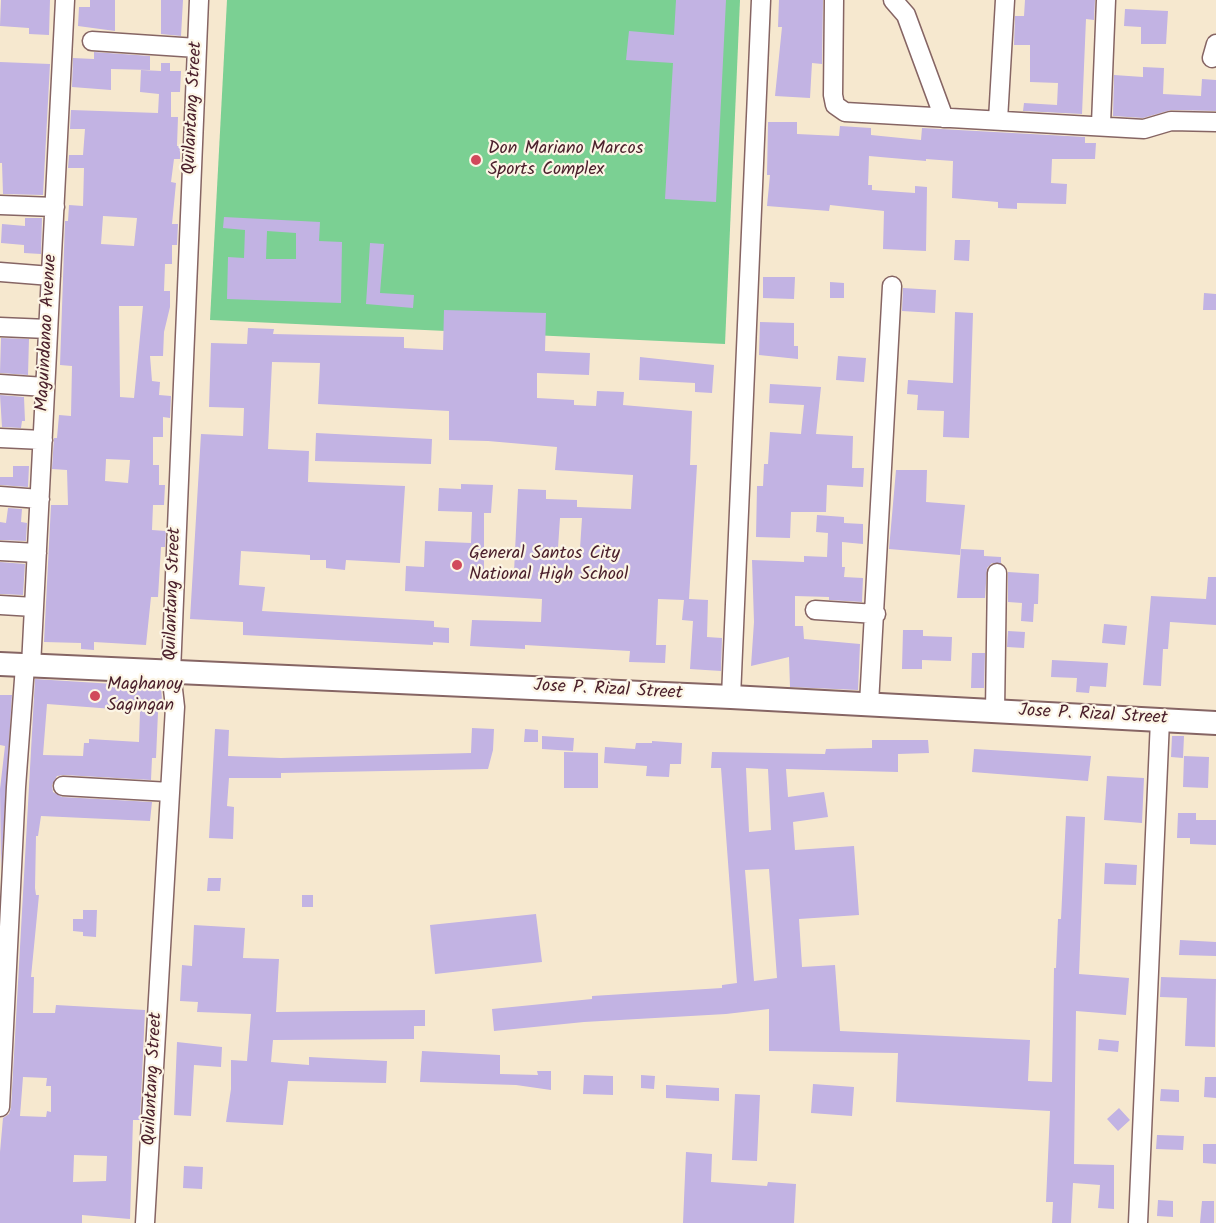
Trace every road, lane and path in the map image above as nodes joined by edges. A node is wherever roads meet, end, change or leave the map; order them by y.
1 (65, 0) edge
2 (199, 0) edge
3 (762, 0) edge
4 (834, 0) edge
5 (893, 0) edge
6 (1005, 0) edge
7 (1106, 0) edge
8 (92, 41) dead end
9 (197, 48) junction
10 (944, 118) junction
11 (998, 120) junction
12 (1216, 122) edge
13 (1101, 124) junction
14 (0, 205) edge
15 (54, 207) junction
16 (0, 272) edge
17 (51, 276) junction
18 (892, 286) dead end
19 (0, 327) edge
20 (48, 329) junction
21 (0, 384) edge
22 (45, 387) junction
23 (0, 438) edge
24 (43, 440) junction
25 (0, 496) edge
26 (40, 499) junction
27 (0, 551) edge
28 (37, 553) junction
29 (997, 573) dead end
30 (0, 605) edge
31 (34, 607) junction
32 (815, 610) dead end
33 (876, 614) junction
34 (0, 664) edge
35 (28, 666) junction
36 (171, 672) junction
37 (731, 697) junction
38 (868, 704) junction
39 (995, 711) junction
40 (1160, 720) junction
41 (1216, 723) edge
42 (63, 786) dead end
43 (8, 787) edge
44 (170, 792) junction
45 (0, 1107) edge
46 (145, 1223) edge
47 (1138, 1223) edge

1 - 15 street, Maguindanao Avenue
2 - 9 street, Quilantang Street
3 - 37 street
4 - 10 street
5 - 10 street
6 - 11 street
7 - 13 street
8 - 9 street
9 - 36 street, Quilantang Street
10 - 11 street
11 - 13 street
12 - 13 street
14 - 15 street
15 - 17 street, Maguindanao Avenue
16 - 17 street
17 - 20 street, Maguindanao Avenue
18 - 33 street
19 - 20 street
20 - 22 street, Maguindanao Avenue
21 - 22 street
22 - 24 street, Maguindanao Avenue
23 - 24 street
24 - 26 street, Maguindanao Avenue
25 - 26 street
26 - 28 street, Maguindanao Avenue
27 - 28 street
28 - 31 street, Maguindanao Avenue
29 - 39 street
30 - 31 street
31 - 35 street, Maguindanao Avenue
32 - 33 street
33 - 38 street
34 - 35 street, Jose P. Rizal Street
35 - 36 street, Jose P. Rizal Street
35 - 43 street, Maguindanao Avenue
36 - 37 street, Jose P. Rizal Street
36 - 44 street, Quilantang Street
37 - 38 street, Jose P. Rizal Street
38 - 39 street, Jose P. Rizal Street
39 - 40 street, Jose P. Rizal Street
40 - 41 street, Jose P. Rizal Street
40 - 47 street
42 - 44 street
43 - 45 street, Maguindanao Avenue
44 - 46 street, Quilantang Street

